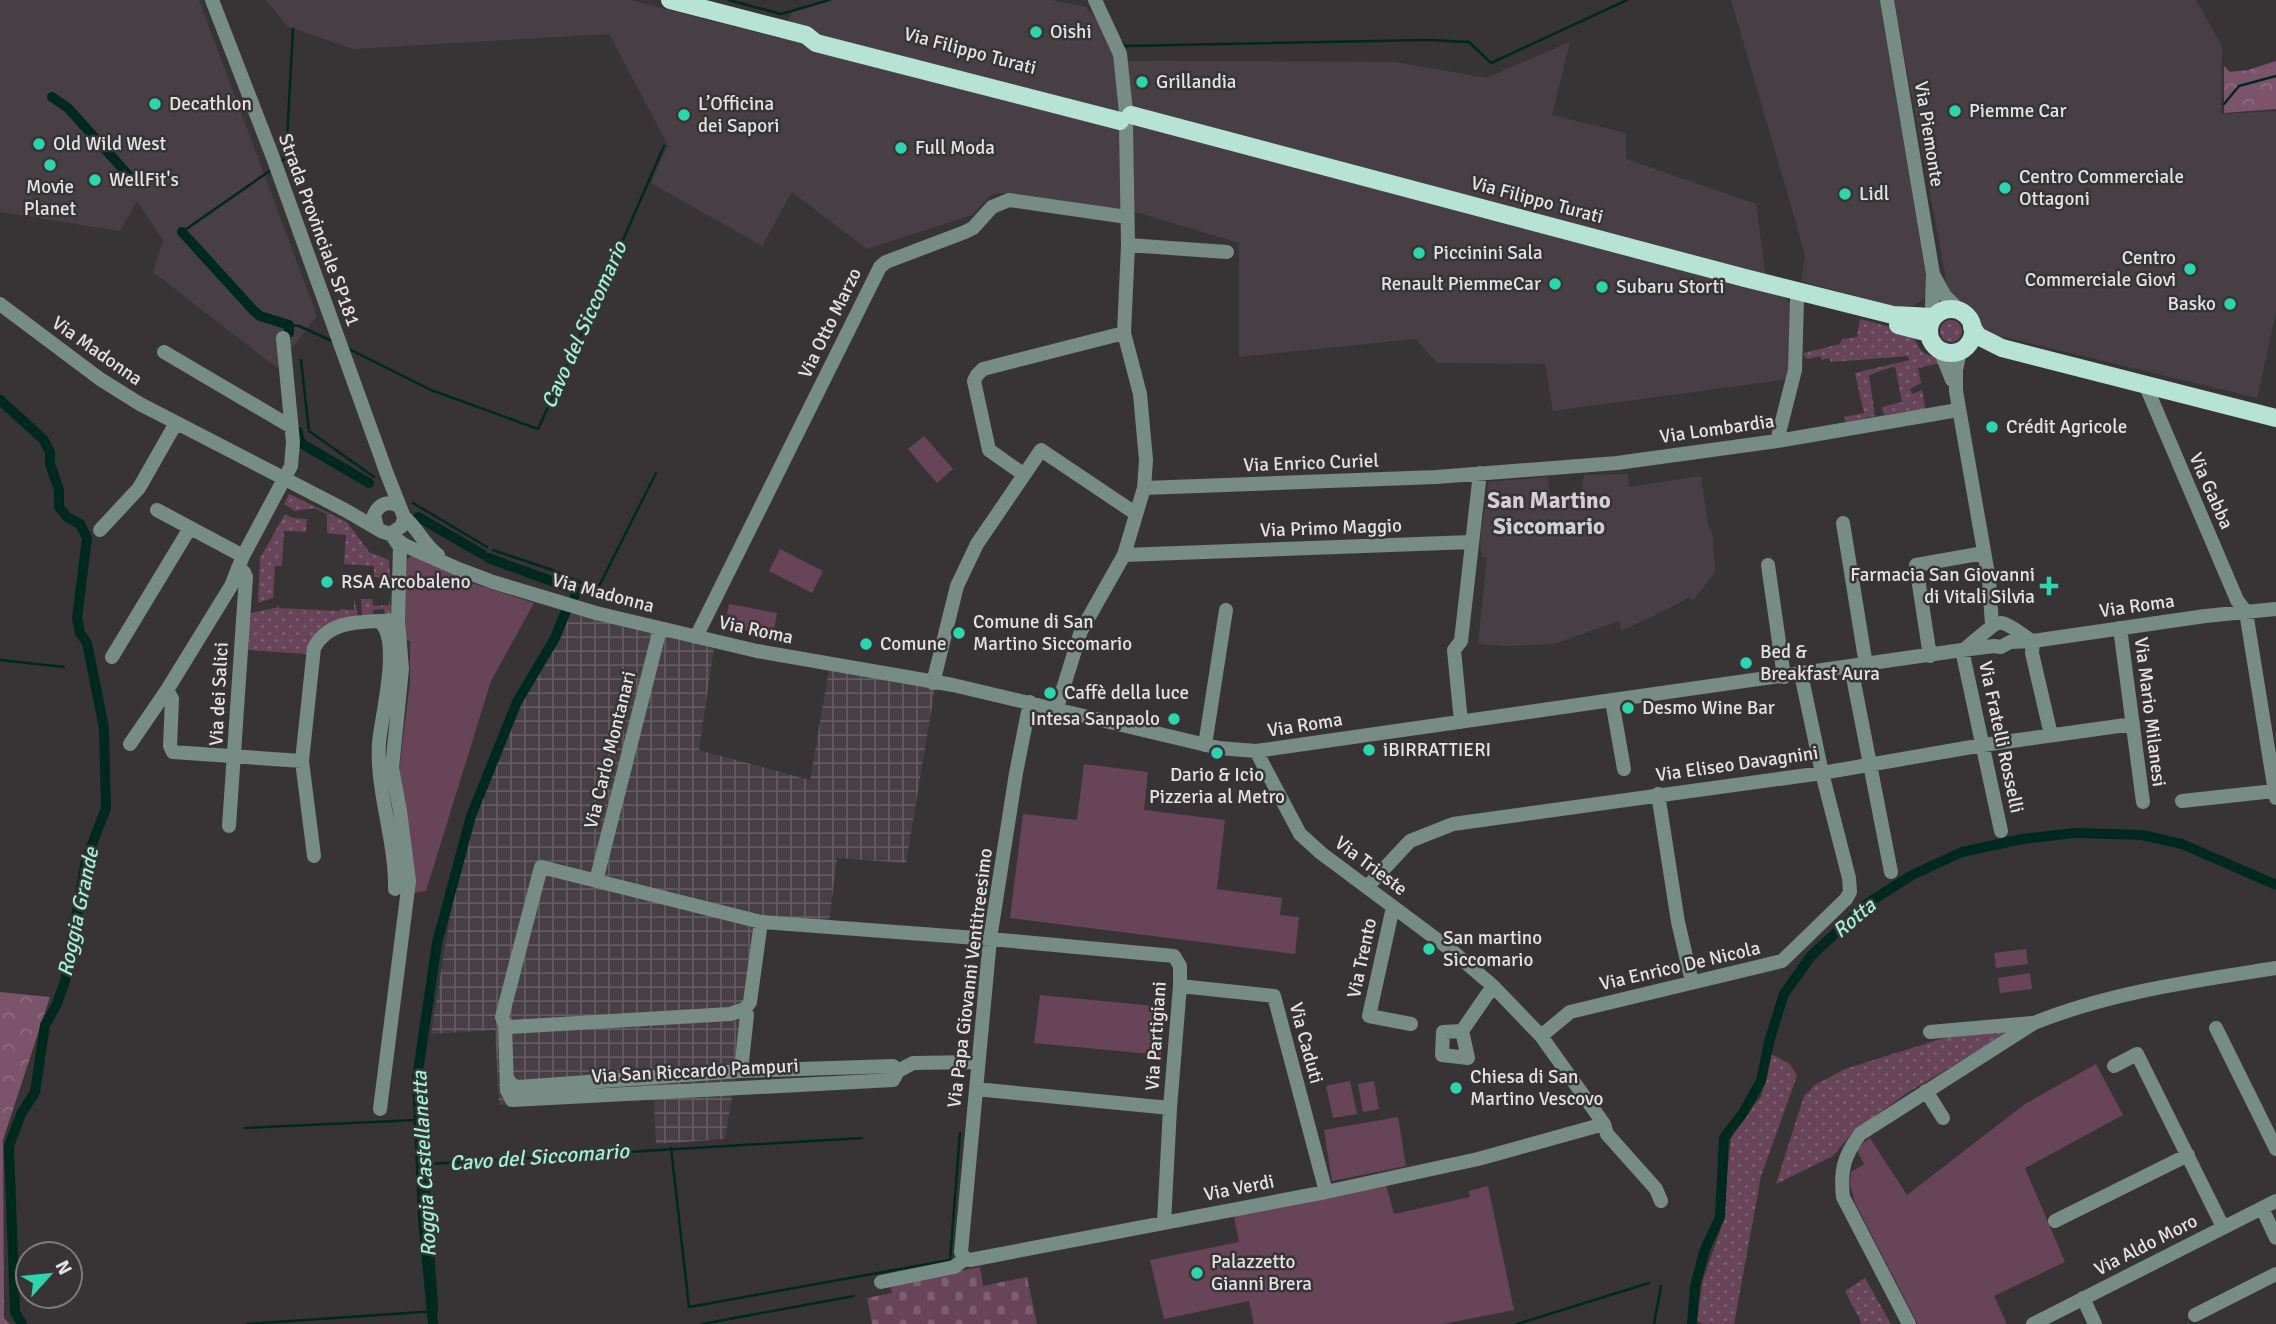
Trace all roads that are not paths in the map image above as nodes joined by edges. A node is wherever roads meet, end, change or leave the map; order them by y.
1 (212, 0) edge
2 (670, 0) edge
3 (1095, 0) edge
4 (1887, 0) edge
5 (1126, 119) junction
6 (1127, 217) junction
7 (1128, 245) junction
8 (1227, 252) dead end
9 (1933, 274) junction
10 (1797, 300) junction
11 (0, 304) edge
12 (1959, 310) junction
13 (1932, 322) junction
14 (1972, 327) junction
15 (1124, 333) junction
16 (283, 338) dead end
17 (2002, 348) junction
18 (1963, 349) junction
19 (1940, 350) junction
20 (164, 352) dead end
21 (2144, 384) junction
22 (1956, 391) junction
23 (1958, 410) junction
24 (2276, 418) edge
25 (176, 423) junction
26 (290, 426) junction
27 (1777, 440) junction
28 (1480, 473) junction
29 (387, 474) junction
30 (1023, 474) junction
31 (286, 479) junction
32 (1144, 488) junction
33 (380, 507) junction
34 (157, 510) dead end
35 (345, 510) junction
36 (402, 512) junction
37 (1135, 513) junction
38 (1843, 523) dead end
39 (190, 528) junction
40 (100, 530) dead end
41 (384, 530) junction
42 (1471, 542) junction
43 (414, 549) junction
44 (1984, 553) junction
45 (1124, 555) junction
46 (399, 559) junction
47 (240, 562) junction
48 (1769, 565) dead end
49 (456, 568) junction
50 (2276, 608) edge
51 (1226, 610) dead end
52 (2246, 612) junction
53 (380, 622) junction
54 (2120, 628) junction
55 (660, 629) junction
56 (1997, 631) junction
57 (395, 633) junction
58 (696, 637) junction
59 (2033, 641) junction
60 (1962, 650) junction
61 (1930, 656) junction
62 (112, 657) dead end
63 (1866, 665) junction
64 (1851, 667) junction
65 (1801, 674) junction
66 (1784, 677) junction
67 (933, 683) junction
68 (167, 690) junction
69 (1612, 701) junction
70 (1030, 702) junction
71 (1057, 708) junction
72 (1461, 722) junction
73 (2133, 724) junction
74 (2050, 735) junction
75 (130, 744) dead end
76 (1205, 745) junction
77 (1983, 745) junction
78 (1256, 751) junction
79 (235, 757) junction
80 (302, 761) junction
81 (1869, 764) junction
82 (1624, 769) dead end
83 (1822, 773) junction
84 (1658, 794) junction
85 (2275, 795) edge
86 (2182, 801) dead end
87 (2143, 802) dead end
88 (229, 826) dead end
89 (2001, 831) dead end
90 (314, 856) dead end
91 (1891, 872) dead end
92 (596, 881) junction
93 (1367, 887) junction
94 (395, 890) dead end
95 (1393, 906) junction
96 (761, 922) junction
97 (990, 939) junction
98 (2276, 968) edge
99 (1692, 982) junction
100 (1180, 986) junction
101 (1493, 986) junction
102 (745, 1009) junction
103 (2034, 1023) junction
104 (1412, 1024) dead end
105 (505, 1025) junction
106 (2216, 1028) dead end
107 (1462, 1031) dead end
108 (1930, 1032) dead end
109 (1541, 1036) junction
110 (978, 1062) junction
111 (2114, 1066) dead end
112 (898, 1071) junction
113 (736, 1076) junction
114 (751, 1088) junction
115 (976, 1089) junction
116 (1926, 1091) junction
117 (1170, 1108) junction
118 (380, 1109) dead end
119 (1944, 1118) dead end
120 (1604, 1124) junction
121 (2276, 1149) edge
122 (2188, 1155) junction
123 (1325, 1192) junction
124 (1661, 1201) dead end
125 (2276, 1201) edge
126 (2262, 1208) junction
127 (2055, 1221) dead end
128 (1164, 1222) junction
129 (2224, 1227) junction
130 (2276, 1238) edge
131 (965, 1259) junction
132 (2276, 1274) edge
133 (881, 1282) dead end
134 (2082, 1298) junction
135 (2195, 1315) dead end
136 (1909, 1324) edge
137 (2034, 1324) edge
138 (2095, 1324) edge

1 - 29 street, Strada Provinciale SP181
2 - 5 main road, Via Filippo Turati
3 - 5 street
4 - 9 street, Via Piemonte
5 - 6 street
5 - 10 main road, Via Filippo Turati
5 - 13 main road, Via Filippo Turati
6 - 7 street
6 - 58 street, Via Otto Marzo
7 - 8 street
7 - 15 street
9 - 12 street, Via Piemonte
9 - 13 street, Via Piemonte
10 - 13 main road, Via Filippo Turati
10 - 27 street
11 - 25 street, Via Madonna
12 - 13 main road
12 - 14 main road
13 - 19 main road
14 - 17 main road
14 - 18 main road
15 - 30 street
15 - 32 street
16 - 26 street
17 - 18 main road
17 - 21 main road
18 - 19 main road
18 - 22 street
19 - 22 street
20 - 26 street, Via Madonna
21 - 24 main road
21 - 52 street, Via Gabba
22 - 23 street
23 - 27 street, Via Lombardia
23 - 44 street
25 - 31 street, Via Madonna
25 - 40 street
26 - 31 street
27 - 28 street, Via Lombardia
28 - 32 street, Via Enrico Curiel
28 - 42 street
29 - 33 street, Strada Provinciale SP181
29 - 36 street, Strada Provinciale SP181
30 - 37 street
30 - 67 street
31 - 35 street, Via Madonna
31 - 47 street
32 - 37 street
33 - 35 street, Via Madonna
33 - 36 street
33 - 41 street
34 - 39 street
35 - 41 street, Via Madonna
36 - 41 street
36 - 49 street
37 - 45 street
38 - 63 street
39 - 47 street
39 - 62 street
41 - 43 street
41 - 46 street
42 - 45 street, Via Primo Maggio
42 - 72 street
43 - 46 street
43 - 49 street
44 - 56 street
44 - 61 street
45 - 71 street
46 - 57 street
47 - 68 street
47 - 79 street, Via dei Salici
48 - 66 street
49 - 55 street, Via Madonna
50 - 52 street, Via Roma
51 - 76 street
52 - 54 street, Via Roma
52 - 85 street
53 - 57 street
53 - 57 street
53 - 80 street
54 - 59 street, Via Roma
54 - 73 street, Via Mario Milanesi
55 - 58 street, Via Roma
55 - 92 street, Via Carlo Montanari
56 - 59 street
56 - 59 street, Via Roma
56 - 60 street, Via Roma
57 - 94 street
57 - 118 street
58 - 67 street, Via Roma
59 - 74 street
60 - 61 street, Via Roma
60 - 77 street, Via Fratelli Rosselli
61 - 63 street, Via Roma
63 - 64 street, Via Roma
64 - 65 street, Via Roma
64 - 81 street
65 - 66 street, Via Roma
65 - 83 street
66 - 69 street, Via Roma
67 - 70 street, Via Roma
68 - 75 street
68 - 79 street
69 - 72 street, Via Roma
69 - 82 street
70 - 71 street, Via Roma
70 - 97 street, Via Papa Giovanni Ventitreesimo
71 - 76 street, Via Roma
72 - 78 street, Via Roma
73 - 74 street, Via Eliseo Davagnini
73 - 87 street, Via Mario Milanesi
74 - 77 street, Via Eliseo Davagnini
76 - 78 street, Via Roma
77 - 81 street, Via Eliseo Davagnini
77 - 89 street, Via Fratelli Rosselli
78 - 93 street, Via Trieste
79 - 80 street
79 - 88 street, Via dei Salici
80 - 90 street
81 - 83 street, Via Eliseo Davagnini
81 - 91 street
83 - 84 street, Via Eliseo Davagnini
83 - 99 street, Via Enrico De Nicola
84 - 93 street, Via Eliseo Davagnini
84 - 99 street
85 - 86 street
92 - 96 street
92 - 105 street, Via San Riccardo Pampuri
93 - 95 street, Via Trieste
95 - 101 street, Via Trieste
95 - 104 street, Via Trento
96 - 97 street
96 - 102 street, Via San Riccardo Pampuri
97 - 100 street, Via Partigiani
97 - 110 street, Via Papa Giovanni Ventitreesimo
98 - 103 street
99 - 109 street, Via Enrico De Nicola
100 - 117 street, Via Partigiani
100 - 123 street, Via Caduti
101 - 107 street
101 - 109 street, Via Trieste
102 - 105 street
102 - 113 street, Via San Riccardo Pampuri
103 - 108 street
103 - 116 street
105 - 113 street, Via San Riccardo Pampuri
106 - 121 street
109 - 120 street, Via Trieste
110 - 112 street, Via San Riccardo Pampuri
110 - 115 street, Via Papa Giovanni Ventitreesimo
111 - 122 street
112 - 113 street, Via San Riccardo Pampuri
112 - 114 street, Via San Riccardo Pampuri
113 - 114 street
113 - 114 street, Via San Riccardo Pampuri
115 - 117 street
115 - 131 street, Via Papa Giovanni Ventitreesimo
116 - 119 street
116 - 136 street
117 - 128 street, Via Partigiani
120 - 123 street, Via Verdi
120 - 124 street, Via Trieste
122 - 127 street
122 - 129 street
123 - 128 street, Via Verdi
125 - 126 street, Via Aldo Moro
126 - 129 street, Via Aldo Moro
126 - 130 street
128 - 131 street, Via Verdi
129 - 134 street, Via Aldo Moro
131 - 133 street, Via Verdi
132 - 135 street
134 - 137 street, Via Aldo Moro
134 - 138 street

